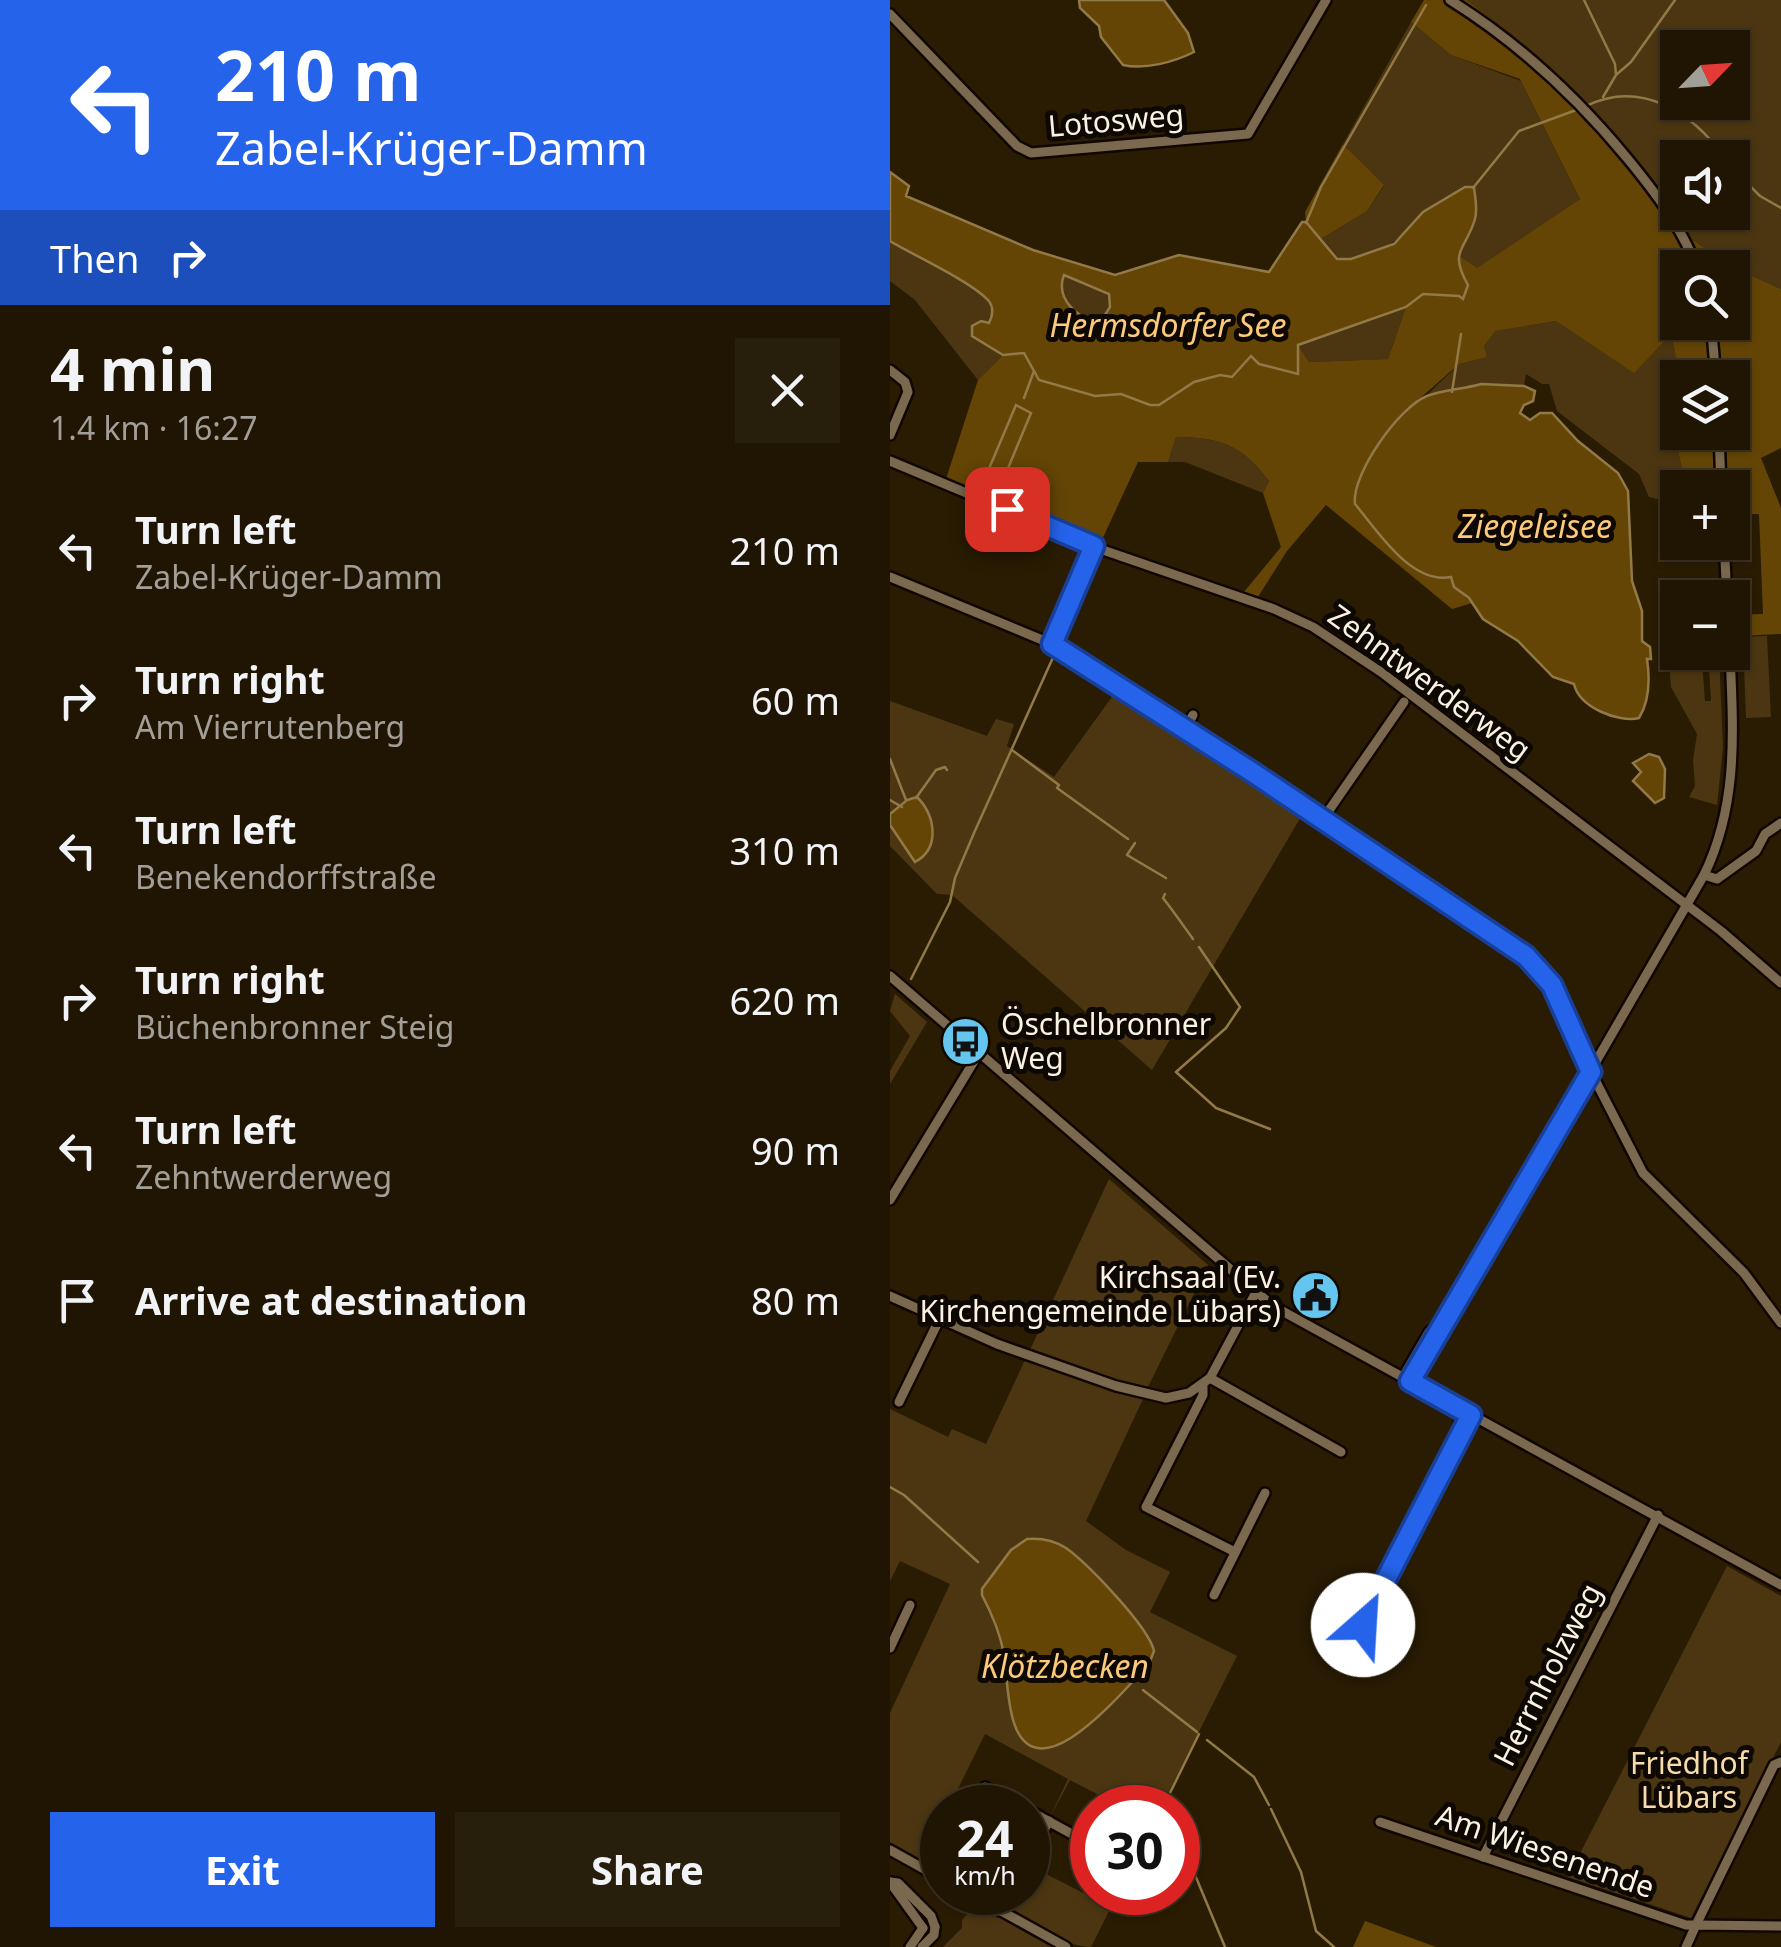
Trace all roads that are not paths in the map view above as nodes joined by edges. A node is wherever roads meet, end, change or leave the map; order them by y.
1 (1326, 0) edge
2 (1450, 0) edge
3 (890, 14) edge
4 (1689, 250) edge
5 (890, 370) edge
6 (890, 435) edge
7 (890, 462) edge
8 (1094, 546) junction
9 (890, 577) edge
10 (1052, 644) junction
11 (1731, 670) edge
12 (1404, 702) dead end
13 (1193, 715) dead end
14 (1185, 730) junction
15 (1324, 819) junction
16 (1781, 823) edge
17 (1704, 875) junction
18 (1686, 904) junction
19 (890, 976) edge
20 (1781, 983) edge
21 (979, 1054) junction
22 (1591, 1072) junction
23 (890, 1200) edge
24 (1256, 1292) junction
25 (890, 1296) edge
26 (939, 1320) junction
27 (1781, 1323) edge
28 (1406, 1379) junction
29 (1206, 1382) junction
30 (899, 1402) dead end
31 (1467, 1413) junction
32 (1342, 1452) dead end
33 (1264, 1494) dead end
34 (1658, 1515) junction
35 (1235, 1552) junction
36 (1781, 1585) edge
37 (1214, 1595) dead end
38 (910, 1605) dead end
39 (1368, 1614) dead end
40 (890, 1648) edge
41 (1781, 1762) edge
42 (1380, 1822) dead end
43 (890, 1850) edge
44 (1483, 1857) junction
45 (920, 1867) edge
46 (890, 1882) edge
47 (1007, 1915) edge
48 (1696, 1924) junction
49 (936, 1926) junction
50 (1781, 1926) edge
51 (923, 1928) junction
52 (1062, 1946) edge
53 (910, 1947) edge
54 (922, 1947) edge
55 (1686, 1947) edge

1 - 3 street, Lotosweg
2 - 4 street
5 - 6 street
7 - 8 street, Zehntwerderweg
8 - 10 street
8 - 18 street, Zehntwerderweg
9 - 10 street
10 - 14 street
11 - 17 street
12 - 15 street
13 - 14 street
14 - 15 street
15 - 22 street
16 - 17 street
17 - 18 street
18 - 20 street, Zehntwerderweg
18 - 22 street
19 - 21 street
21 - 23 street
21 - 24 street
22 - 27 street
22 - 28 street
24 - 28 street
24 - 29 street
25 - 26 street
26 - 29 street
26 - 30 street
28 - 31 street
29 - 32 street
29 - 35 street
31 - 34 street
31 - 39 street
33 - 35 street
34 - 36 street
34 - 44 street, Herrnholzweg
35 - 37 street
38 - 40 street
41 - 48 street
42 - 44 street, Am Wiesenende
43 - 45 street
44 - 48 street, Am Wiesenende
46 - 49 street
46 - 51 street
47 - 52 street
48 - 50 street, Am Wiesenende
48 - 55 street
49 - 51 street
49 - 54 street
51 - 53 street

